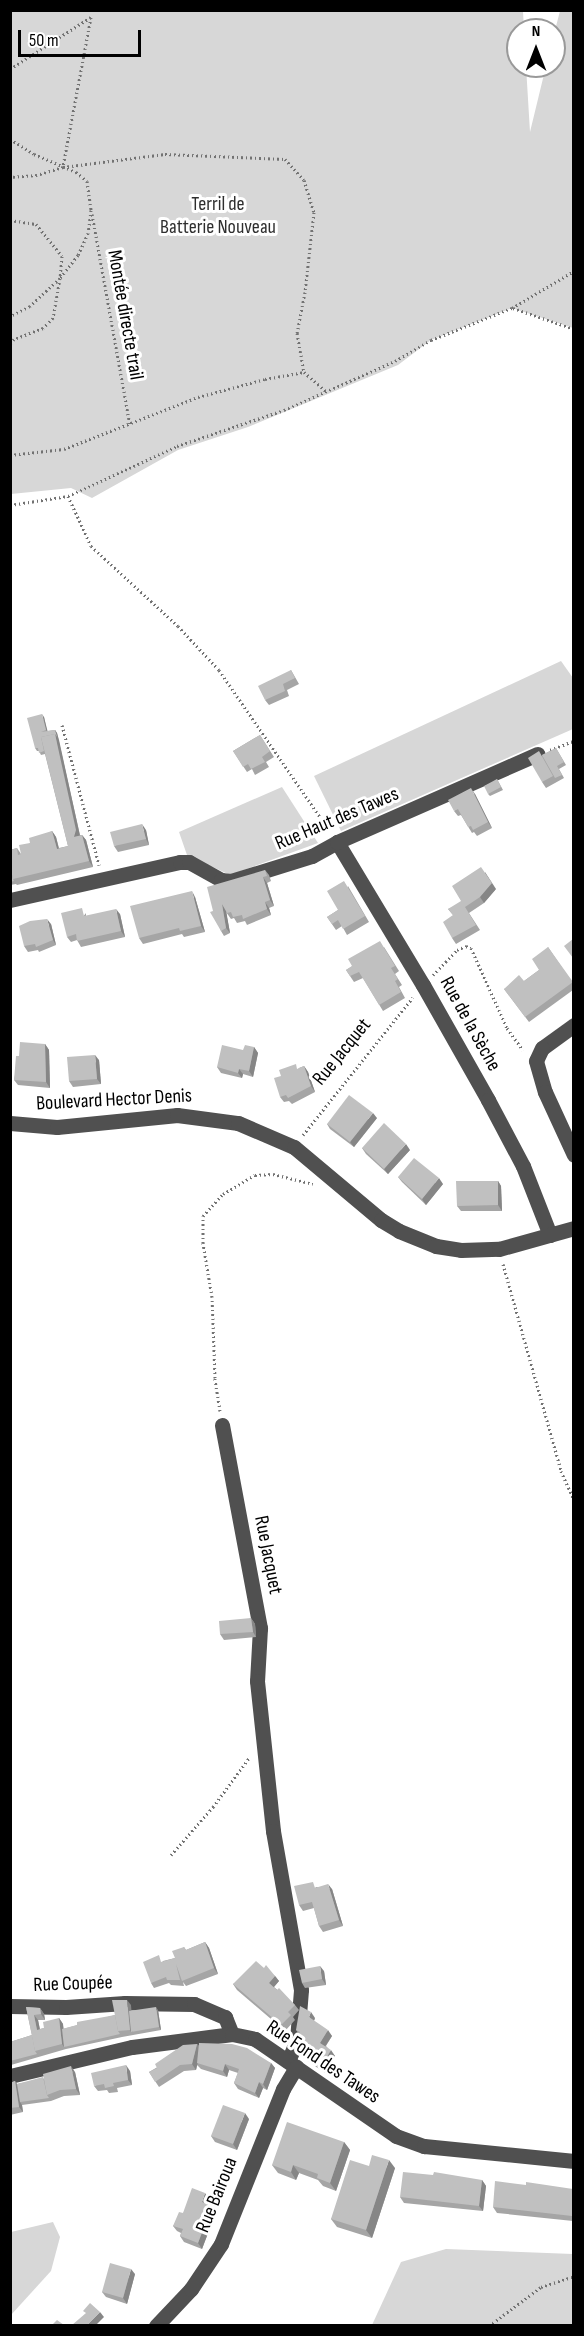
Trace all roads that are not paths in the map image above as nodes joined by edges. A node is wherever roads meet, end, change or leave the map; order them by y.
1 (537, 754) edge
2 (337, 842) junction
3 (10, 900) edge
4 (573, 1025) edge
5 (10, 1123) edge
6 (573, 1155) edge
7 (573, 1228) edge
8 (550, 1235) junction
9 (222, 1425) road end
10 (10, 2006) edge
11 (232, 2034) junction
12 (292, 2064) junction
13 (10, 2076) edge
14 (573, 2161) edge
15 (156, 2325) edge

1 - 2 street, Rue Haut des Tawes
2 - 3 street, Rue Haut des Tawes
2 - 8 street, Rue de la Sèche
4 - 6 street
5 - 8 street, Boulevard Hector Denis
7 - 8 street, Boulevard Hector Denis
9 - 12 street, Rue Jacquet
10 - 11 street, Rue Coupée
11 - 12 street, Rue Fond des Tawes
11 - 13 street, Rue Fond des Tawes
12 - 14 street, Rue Fond des Tawes
12 - 15 street, Rue Bairoua

